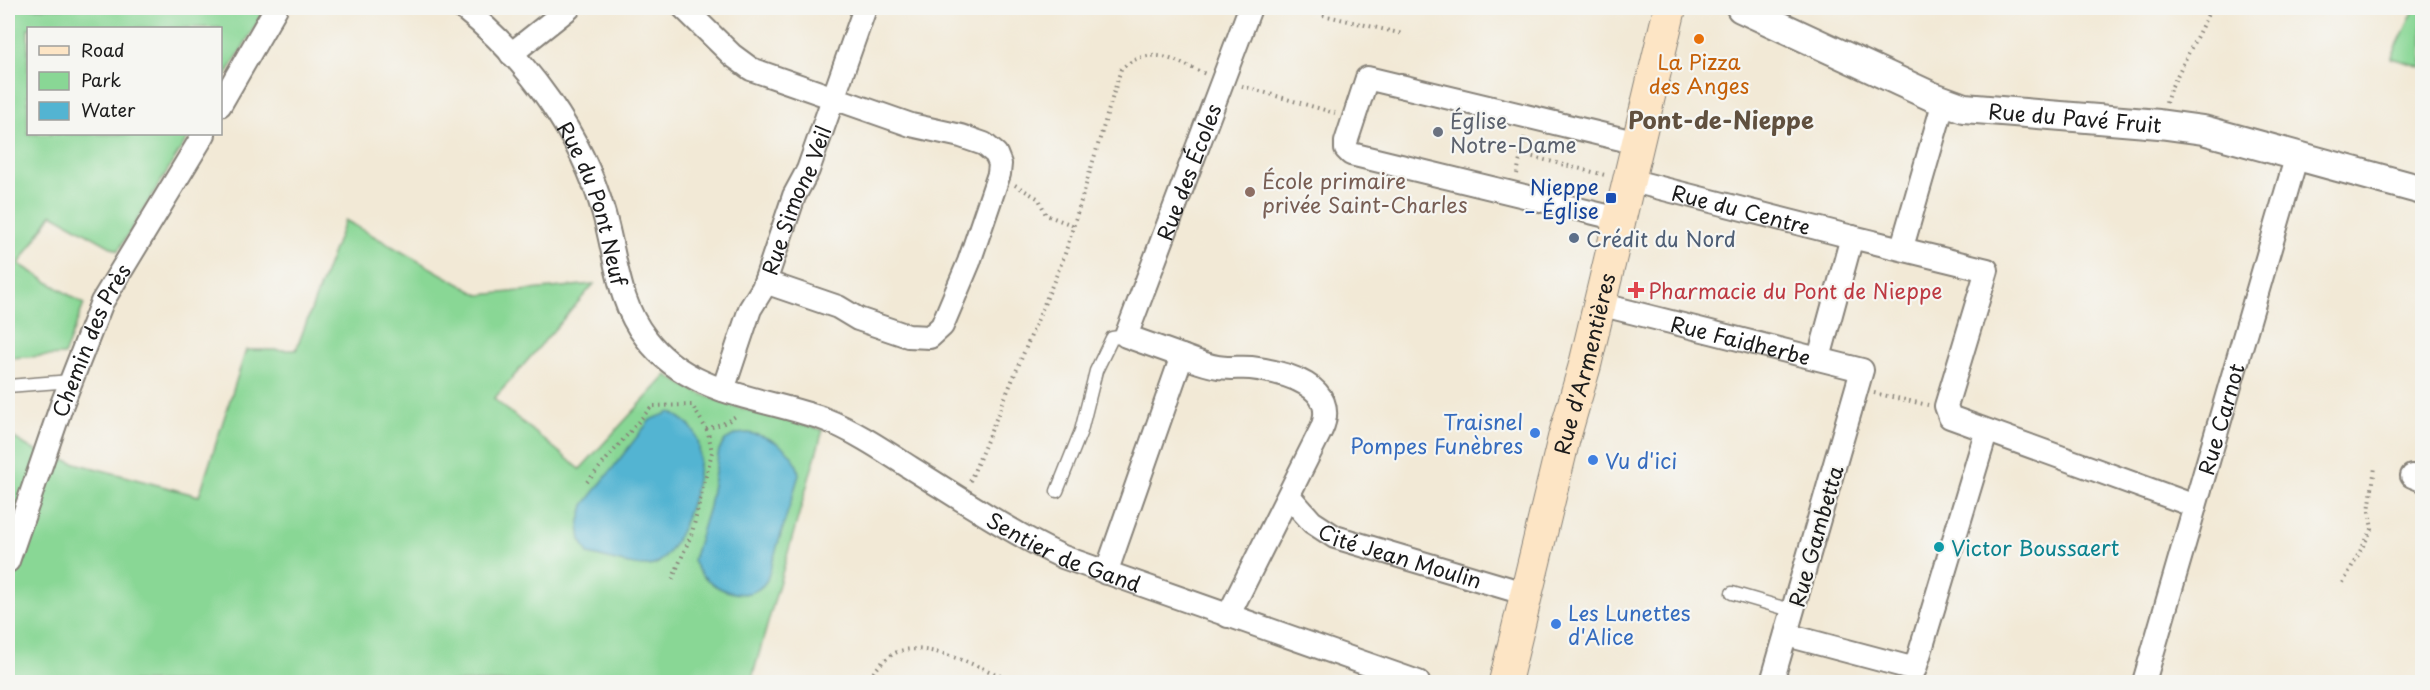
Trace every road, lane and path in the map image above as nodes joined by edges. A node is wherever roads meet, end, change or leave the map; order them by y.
1 (276, 8) edge
2 (463, 8) edge
3 (569, 8) edge
4 (684, 8) edge
5 (866, 8) edge
6 (1250, 8) edge
7 (1670, 8) edge
8 (1741, 8) edge
9 (2211, 8) edge
10 (1323, 15) dead end
11 (1403, 34) dead end
12 (511, 54) junction
13 (1223, 81) junction
14 (834, 98) junction
15 (1944, 101) junction
16 (222, 102) edge
17 (1529, 117) junction
18 (1353, 118) junction
19 (2159, 124) junction
20 (203, 135) edge
21 (1638, 143) junction
22 (1521, 154) junction
23 (2297, 155) junction
24 (998, 178) junction
25 (1618, 178) junction
26 (2422, 190) edge
27 (1513, 194) junction
28 (1620, 219) junction
29 (1072, 225) junction
30 (1852, 237) junction
31 (1902, 248) junction
32 (765, 282) junction
33 (1599, 304) junction
34 (1126, 336) junction
35 (1182, 356) junction
36 (1819, 358) junction
37 (71, 381) junction
38 (8, 386) edge
39 (1856, 389) junction
40 (723, 390) junction
41 (1947, 405) junction
42 (741, 406) dead end
43 (706, 429) junction
44 (1986, 433) junction
45 (2375, 467) dead end
46 (587, 482) dead end
47 (1057, 491) dead end
48 (1289, 496) junction
49 (963, 500) junction
50 (2195, 506) junction
51 (8, 561) edge
52 (1106, 573) junction
53 (672, 580) dead end
54 (2343, 583) dead end
55 (1732, 593) dead end
56 (1527, 594) junction
57 (1794, 611) junction
58 (1228, 616) junction
59 (1786, 635) junction
60 (866, 682) edge
61 (1015, 682) edge
62 (1418, 682) edge
63 (1505, 682) edge
64 (1772, 682) edge
65 (2144, 682) edge

1 - 16 street
2 - 12 street, Rue du Pont Neuf
3 - 12 street
4 - 14 street
5 - 14 street, Rue Simone Veil
6 - 13 street, Rue des Écoles
7 - 21 main road, Rue d'Armentières
8 - 15 street, Rue du Pavé Fruit
9 - 19 path
10 - 11 path
12 - 40 street, Rue du Pont Neuf
13 - 18 path
13 - 29 path
13 - 34 street, Rue des Écoles
14 - 24 street
14 - 32 street, Rue Simone Veil
15 - 19 street, Rue du Pavé Fruit
15 - 31 street
17 - 18 street
17 - 21 street
17 - 22 path
18 - 27 street
19 - 23 street, Rue du Pavé Fruit
20 - 37 street, Chemin des Près
21 - 25 main road, Rue d'Armentières
22 - 25 path
22 - 27 path
23 - 26 street, Rue du Pavé Fruit
23 - 50 street, Rue Carnot
24 - 29 path
24 - 32 street
25 - 28 main road, Rue d'Armentières
25 - 30 street, Rue du Centre
27 - 28 street
28 - 33 main road, Rue d'Armentières
29 - 49 path
30 - 31 street, Rue du Centre
30 - 36 street
31 - 41 street, Rue du Centre
32 - 40 street, Rue Simone Veil
33 - 36 street, Rue Faidherbe
33 - 56 main road, Rue d'Armentières
34 - 35 street
34 - 47 lane
35 - 48 street
35 - 52 street
36 - 39 street, Rue Faidherbe
37 - 38 lane
37 - 51 street, Chemin des Près
39 - 41 path
39 - 57 street, Rue Gambetta
40 - 49 street, Sentier de Gand
41 - 44 street
42 - 43 path
43 - 46 path
43 - 53 path
44 - 50 street
44 - 59 street
45 - 54 path
48 - 56 street, Cité Jean Moulin
48 - 58 street
49 - 52 street, Sentier de Gand
50 - 65 street, Rue Carnot
52 - 58 street, Sentier de Gand
55 - 57 lane
56 - 63 main road, Rue d'Armentières
57 - 59 street, Rue Gambetta
58 - 62 street, Sentier de Gand
59 - 64 street, Rue Gambetta
60 - 61 path

